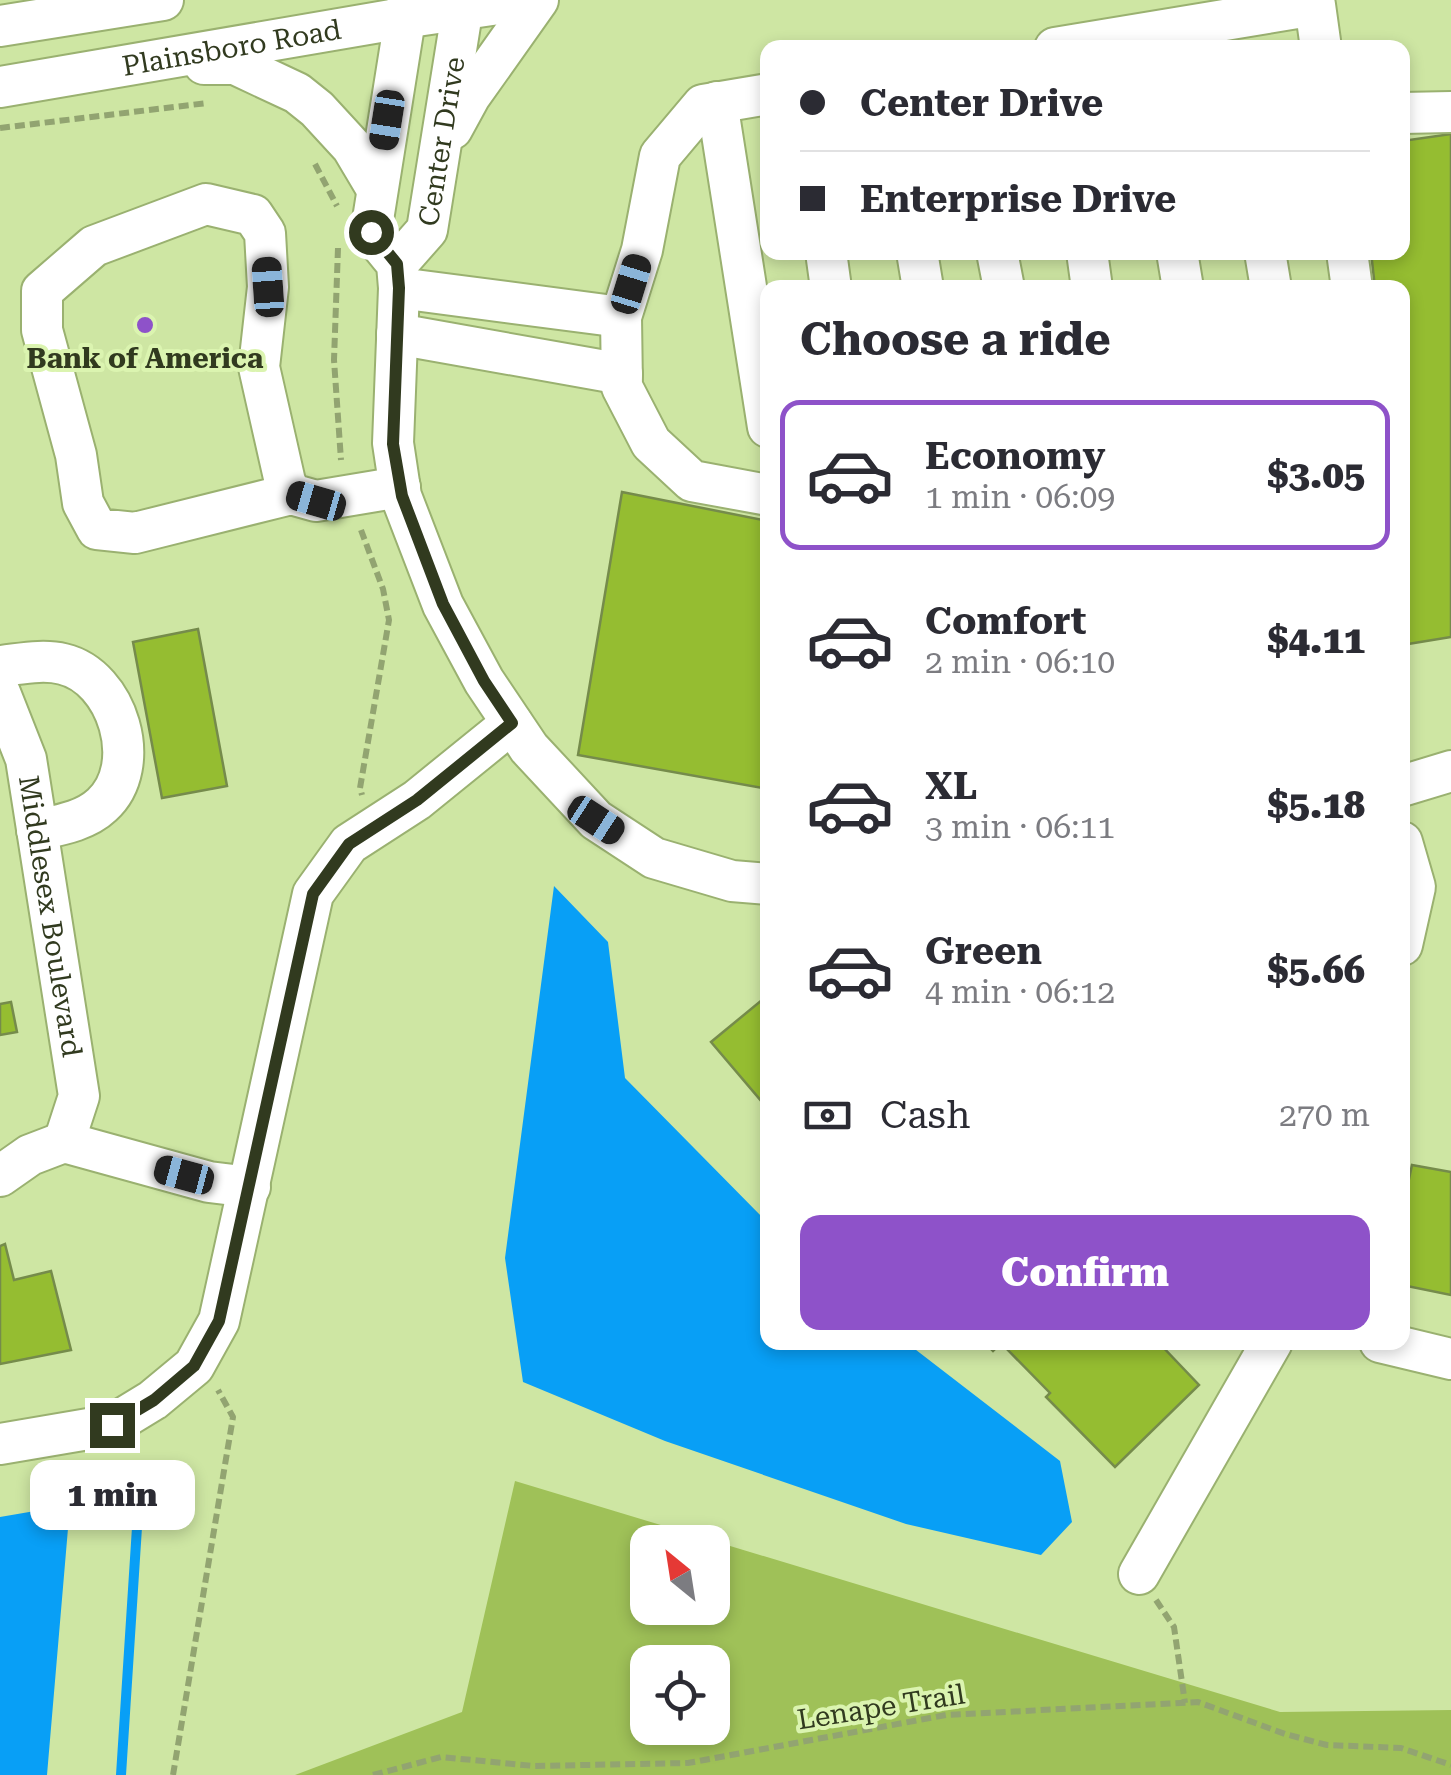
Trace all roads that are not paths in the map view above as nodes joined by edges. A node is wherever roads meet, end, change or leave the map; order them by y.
1 (164, 0) edge
2 (525, 0) edge
3 (538, 0) edge
4 (120, 4) edge
5 (464, 4) edge
6 (405, 9) edge
7 (0, 26) edge
8 (1229, 34) edge
9 (1142, 40) edge
10 (1320, 40) edge
11 (150, 64) junction
12 (0, 87) edge
13 (760, 95) edge
14 (717, 102) junction
15 (1451, 112) edge
16 (1410, 113) edge
17 (440, 150) junction
18 (376, 189) junction
19 (398, 276) junction
20 (620, 317) junction
21 (396, 334) junction
22 (622, 374) junction
23 (760, 376) edge
24 (400, 488) junction
25 (760, 493) edge
26 (291, 494) junction
27 (0, 666) edge
28 (0, 693) edge
29 (512, 723) junction
30 (1451, 771) edge
31 (1410, 784) edge
32 (37, 830) junction
33 (1410, 870) edge
34 (760, 883) edge
35 (1410, 909) edge
36 (64, 1142) junction
37 (0, 1176) edge
38 (250, 1186) junction
39 (1410, 1349) edge
40 (1267, 1350) edge
41 (1451, 1359) edge
42 (0, 1444) edge
43 (1139, 1574) road end

1 - 4 street
2 - 5 street, Plainsboro Road
3 - 17 street
4 - 7 street
5 - 6 street, Plainsboro Road
5 - 17 street, Center Drive
6 - 11 street, Plainsboro Road
6 - 18 street, Center Drive
8 - 9 street
8 - 10 street
11 - 12 street, Plainsboro Road
11 - 18 street
13 - 14 street
14 - 20 street
14 - 23 street
15 - 16 street
17 - 19 street, Center Drive
18 - 19 street, Center Drive
19 - 20 street
19 - 21 street
20 - 22 street
21 - 22 street
21 - 24 street
22 - 25 street
24 - 26 street
24 - 29 street
26 - 26 street
27 - 32 street
28 - 32 street, Middlesex Boulevard
29 - 34 street
29 - 38 street
30 - 31 street
32 - 36 street, Middlesex Boulevard
33 - 35 street
36 - 37 street
36 - 38 street
38 - 42 street
39 - 41 street
40 - 43 street

